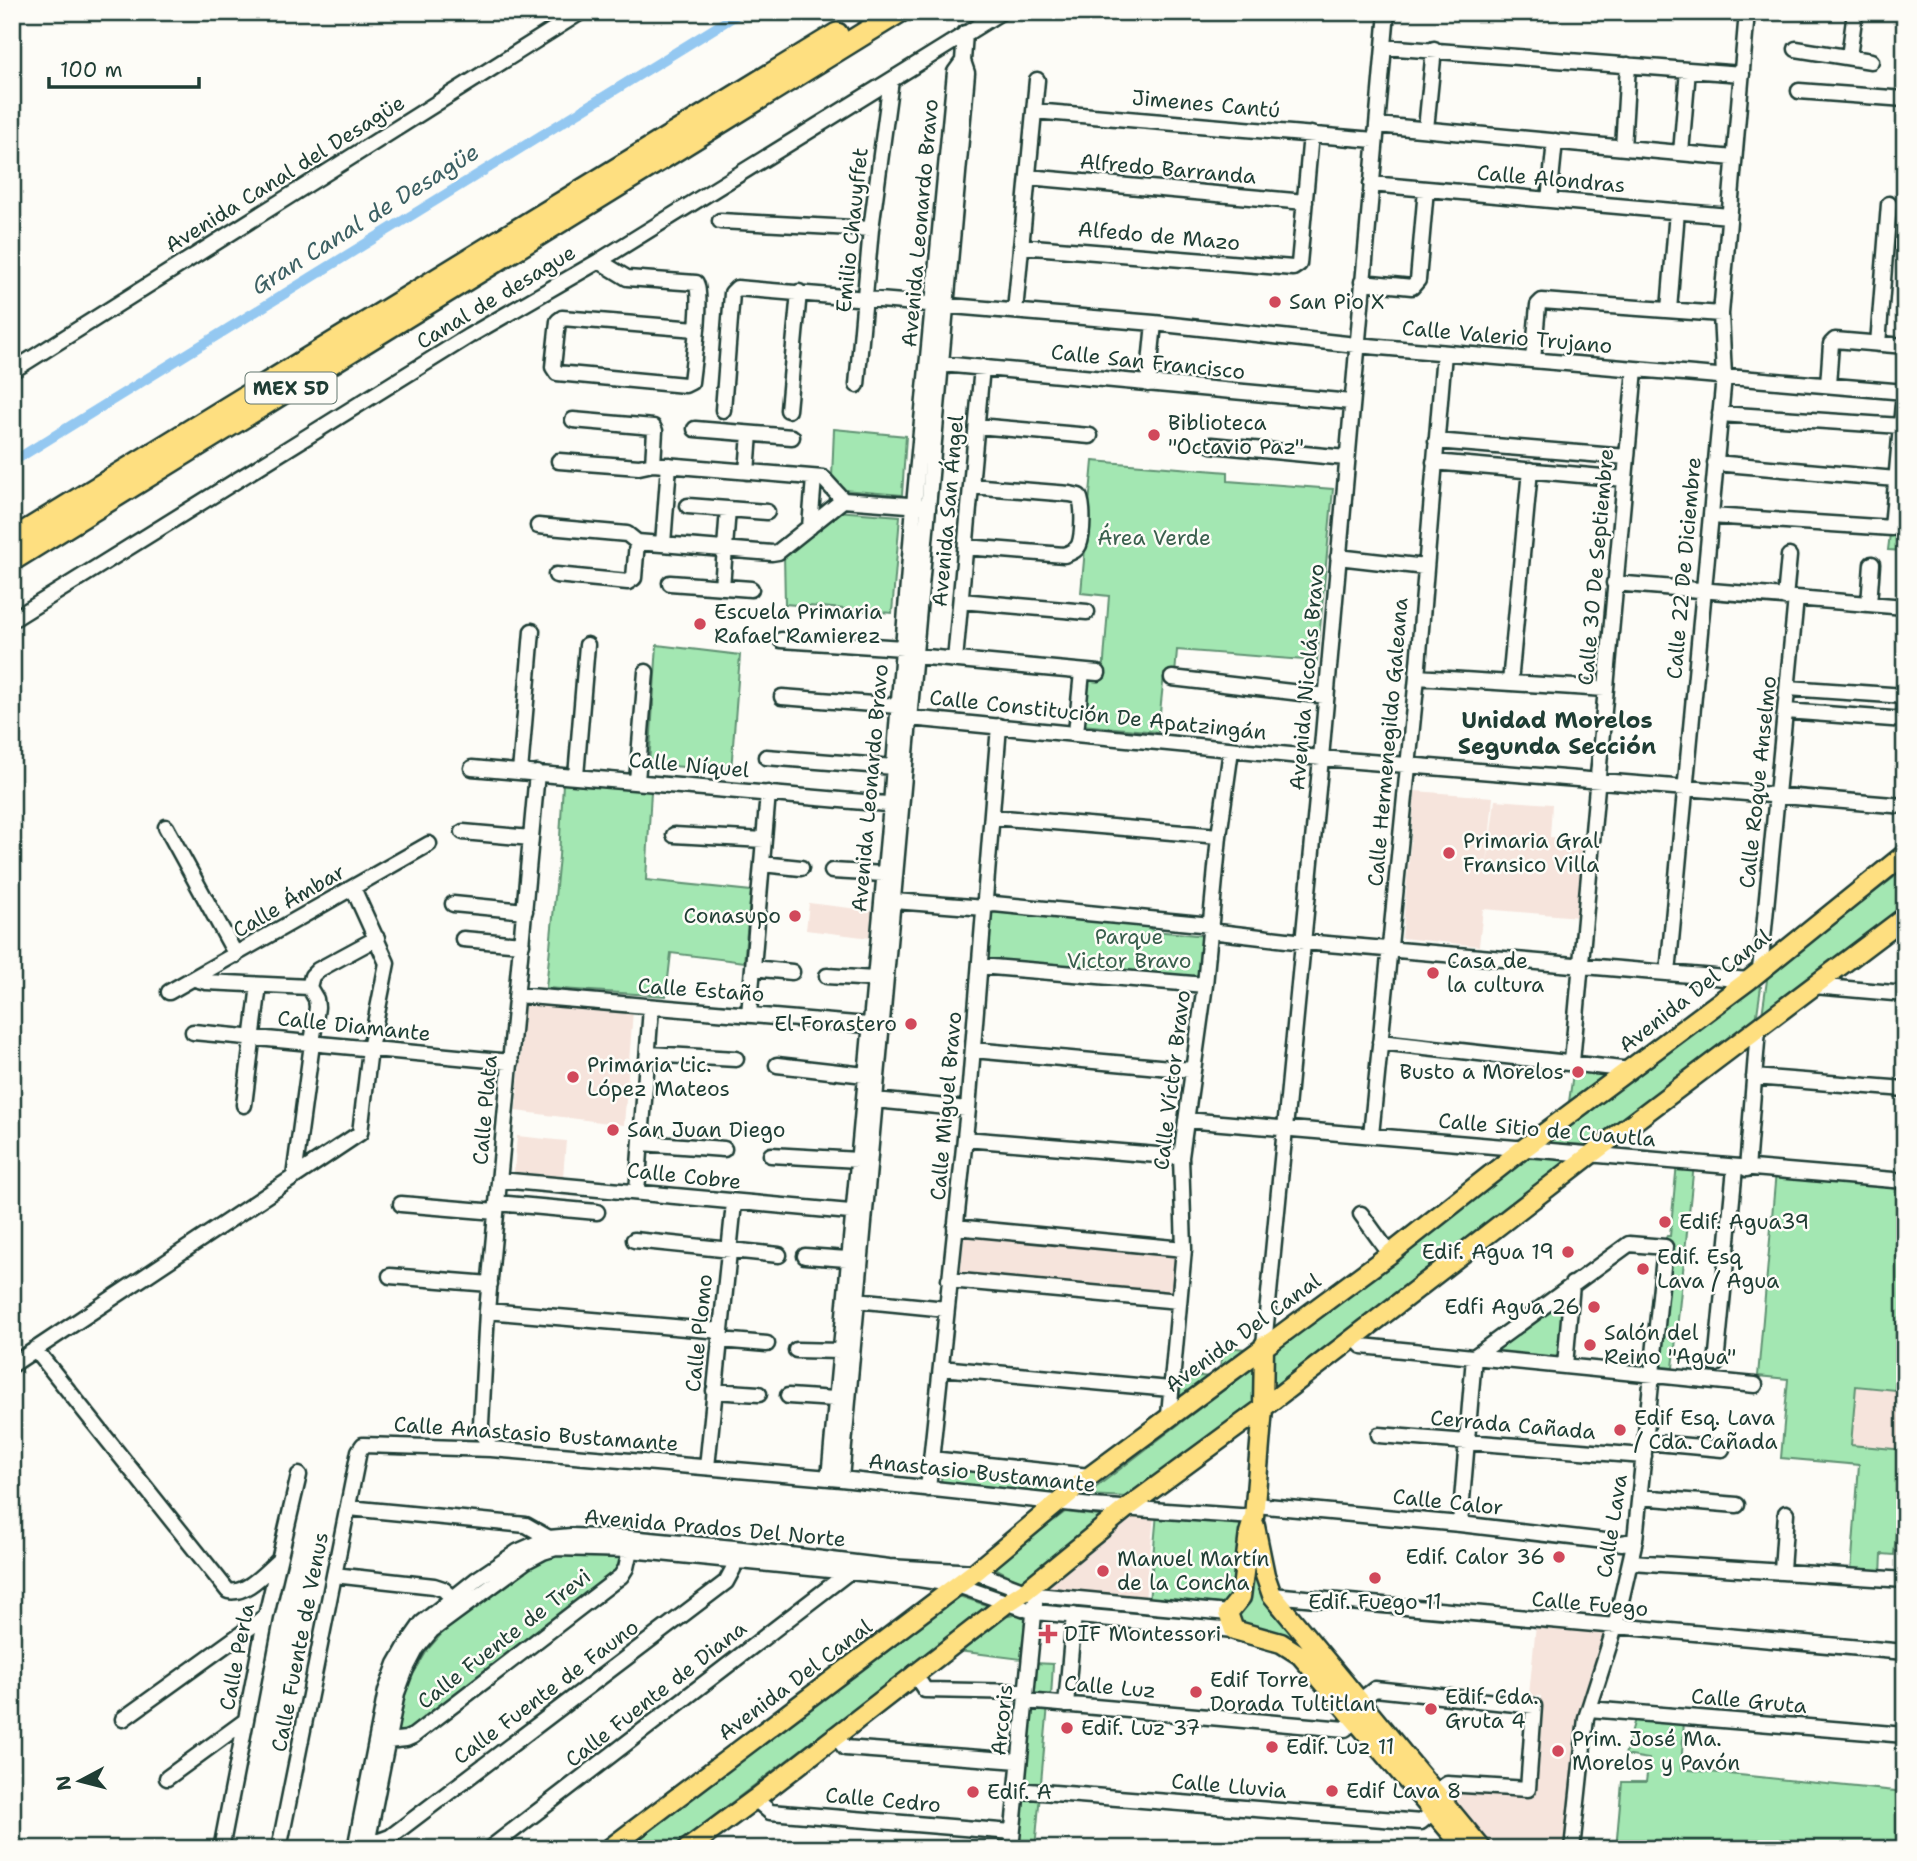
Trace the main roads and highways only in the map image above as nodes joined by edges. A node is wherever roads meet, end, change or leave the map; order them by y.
1 (871, 12) edge
2 (899, 12) edge
3 (12, 540) edge
4 (12, 560) edge
5 (1905, 854) edge
6 (1905, 917) edge
7 (1264, 1345) junction
8 (1263, 1408) junction
9 (1254, 1515) junction
10 (1306, 1648) junction
11 (1431, 1801) junction
12 (609, 1849) edge
13 (687, 1849) edge
14 (1465, 1849) edge
15 (1482, 1849) edge

1 - 3 highway, MEX 5D
2 - 4 highway, MEX 5D
5 - 7 main road, Avenida Del Canal
6 - 8 main road
7 - 8 main road
7 - 12 main road, Avenida Del Canal
8 - 9 main road
8 - 13 main road
9 - 10 main road
9 - 10 main road
10 - 11 main road
11 - 14 main road
11 - 15 main road

